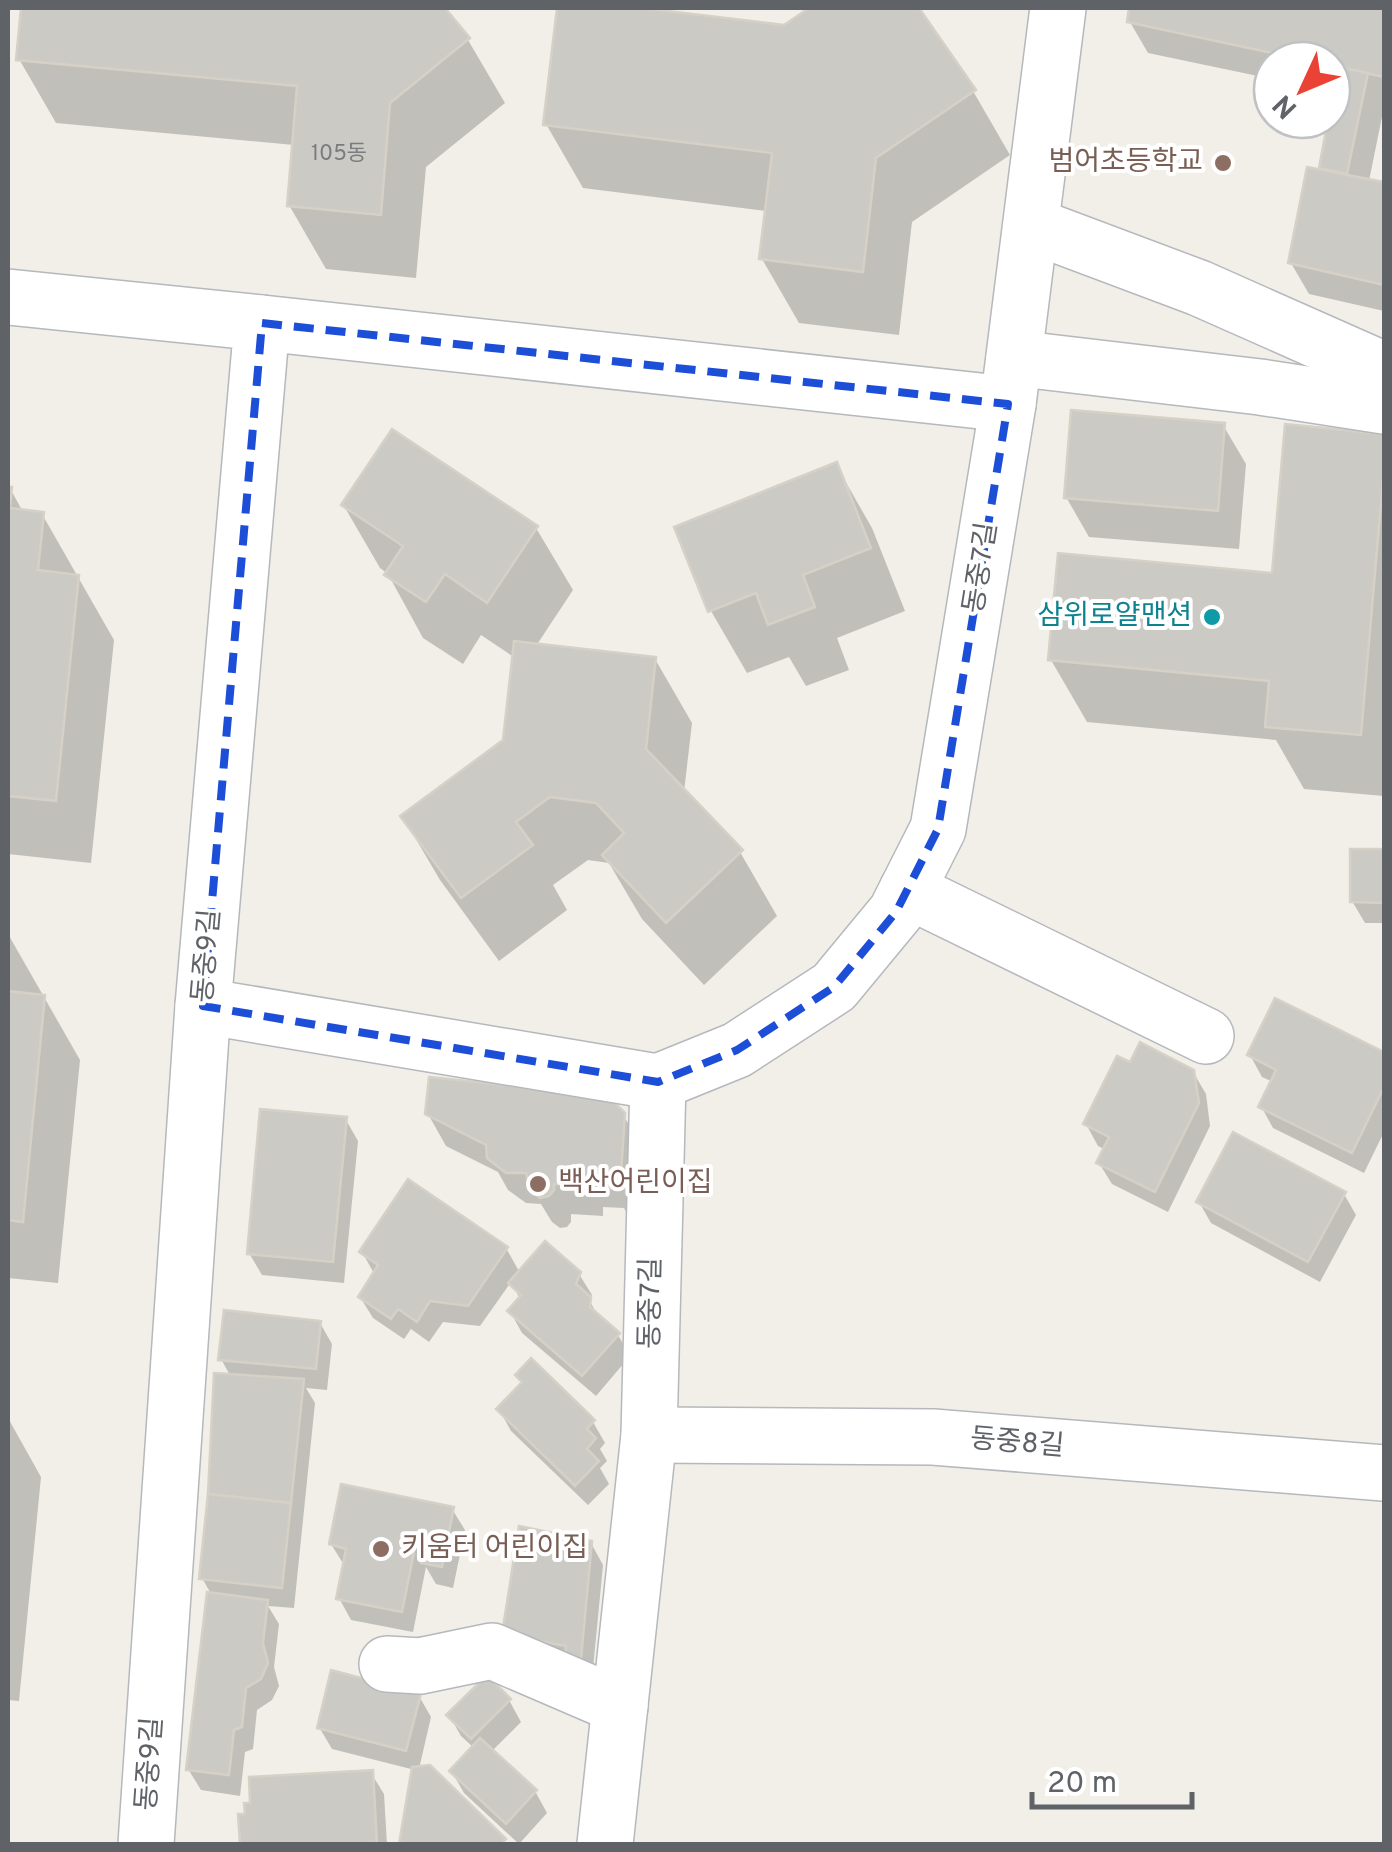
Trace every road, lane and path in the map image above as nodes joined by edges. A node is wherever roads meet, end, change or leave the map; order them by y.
1 (1058, 8) edge
2 (1031, 225) junction
3 (8, 297) edge
4 (262, 323) junction
5 (1384, 370) edge
6 (1012, 381) junction
7 (1384, 406) edge
8 (907, 890) junction
9 (204, 1006) junction
10 (1206, 1036) dead end
11 (658, 1082) junction
12 (649, 1435) junction
13 (1384, 1472) edge
14 (387, 1664) dead end
15 (620, 1706) junction
16 (146, 1844) edge
17 (605, 1844) edge

1 - 2 street, 동중7길
2 - 5 street
2 - 6 street, 동중7길
3 - 4 street
4 - 6 street
4 - 9 street, 동중9길
6 - 7 street
6 - 8 street, 동중7길
8 - 10 street
8 - 11 street, 동중7길
9 - 11 street
9 - 16 street, 동중9길
11 - 12 street, 동중7길
12 - 13 street, 동중8길
12 - 15 street, 동중7길
14 - 15 street
15 - 17 street, 동중7길

